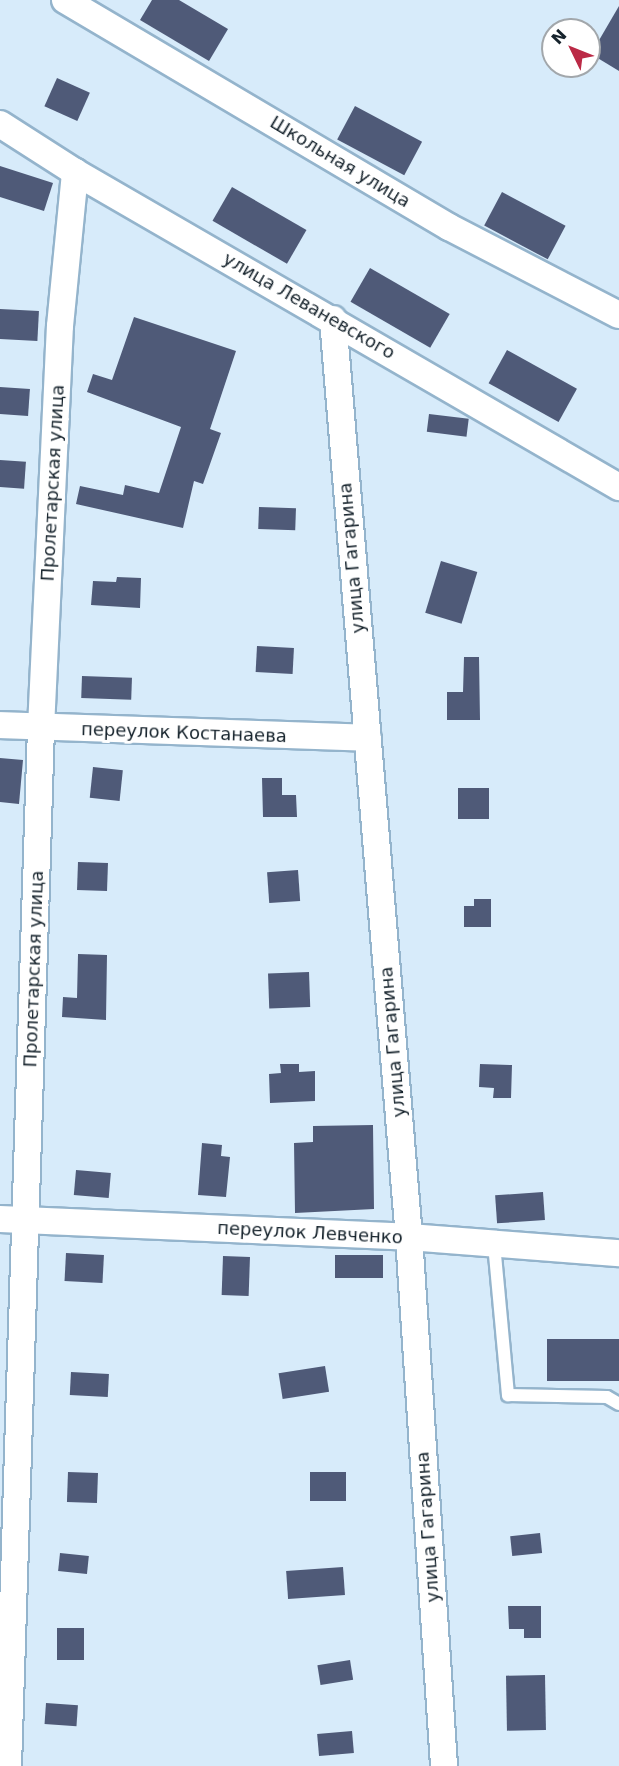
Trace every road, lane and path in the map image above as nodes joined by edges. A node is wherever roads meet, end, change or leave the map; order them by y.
1 (65, 0) edge
2 (0, 124) edge
3 (75, 172) junction
4 (619, 315) edge
5 (333, 319) junction
6 (619, 487) edge
7 (0, 725) edge
8 (41, 728) junction
9 (368, 738) junction
10 (0, 1220) edge
11 (28, 1221) junction
12 (409, 1237) junction
13 (494, 1244) junction
14 (619, 1253) edge
15 (613, 1397) edge
16 (619, 1404) edge
17 (8, 1766) edge
18 (444, 1766) edge

1 - 4 street, Школьная улица
2 - 3 street, улица Леваневского
3 - 5 street, улица Леваневского
3 - 8 street, Пролетарская улица
5 - 6 street, улица Леваневского
5 - 9 street, улица Гагарина
7 - 8 street, переулок Костанаева
8 - 9 street, переулок Костанаева
8 - 11 street, Пролетарская улица
9 - 12 street, улица Гагарина
10 - 11 street, переулок Левченко
11 - 12 street, переулок Левченко
11 - 17 street, Пролетарская улица
12 - 13 street, переулок Левченко
12 - 18 street, улица Гагарина
13 - 14 street, переулок Левченко
13 - 15 lane
15 - 16 lane

